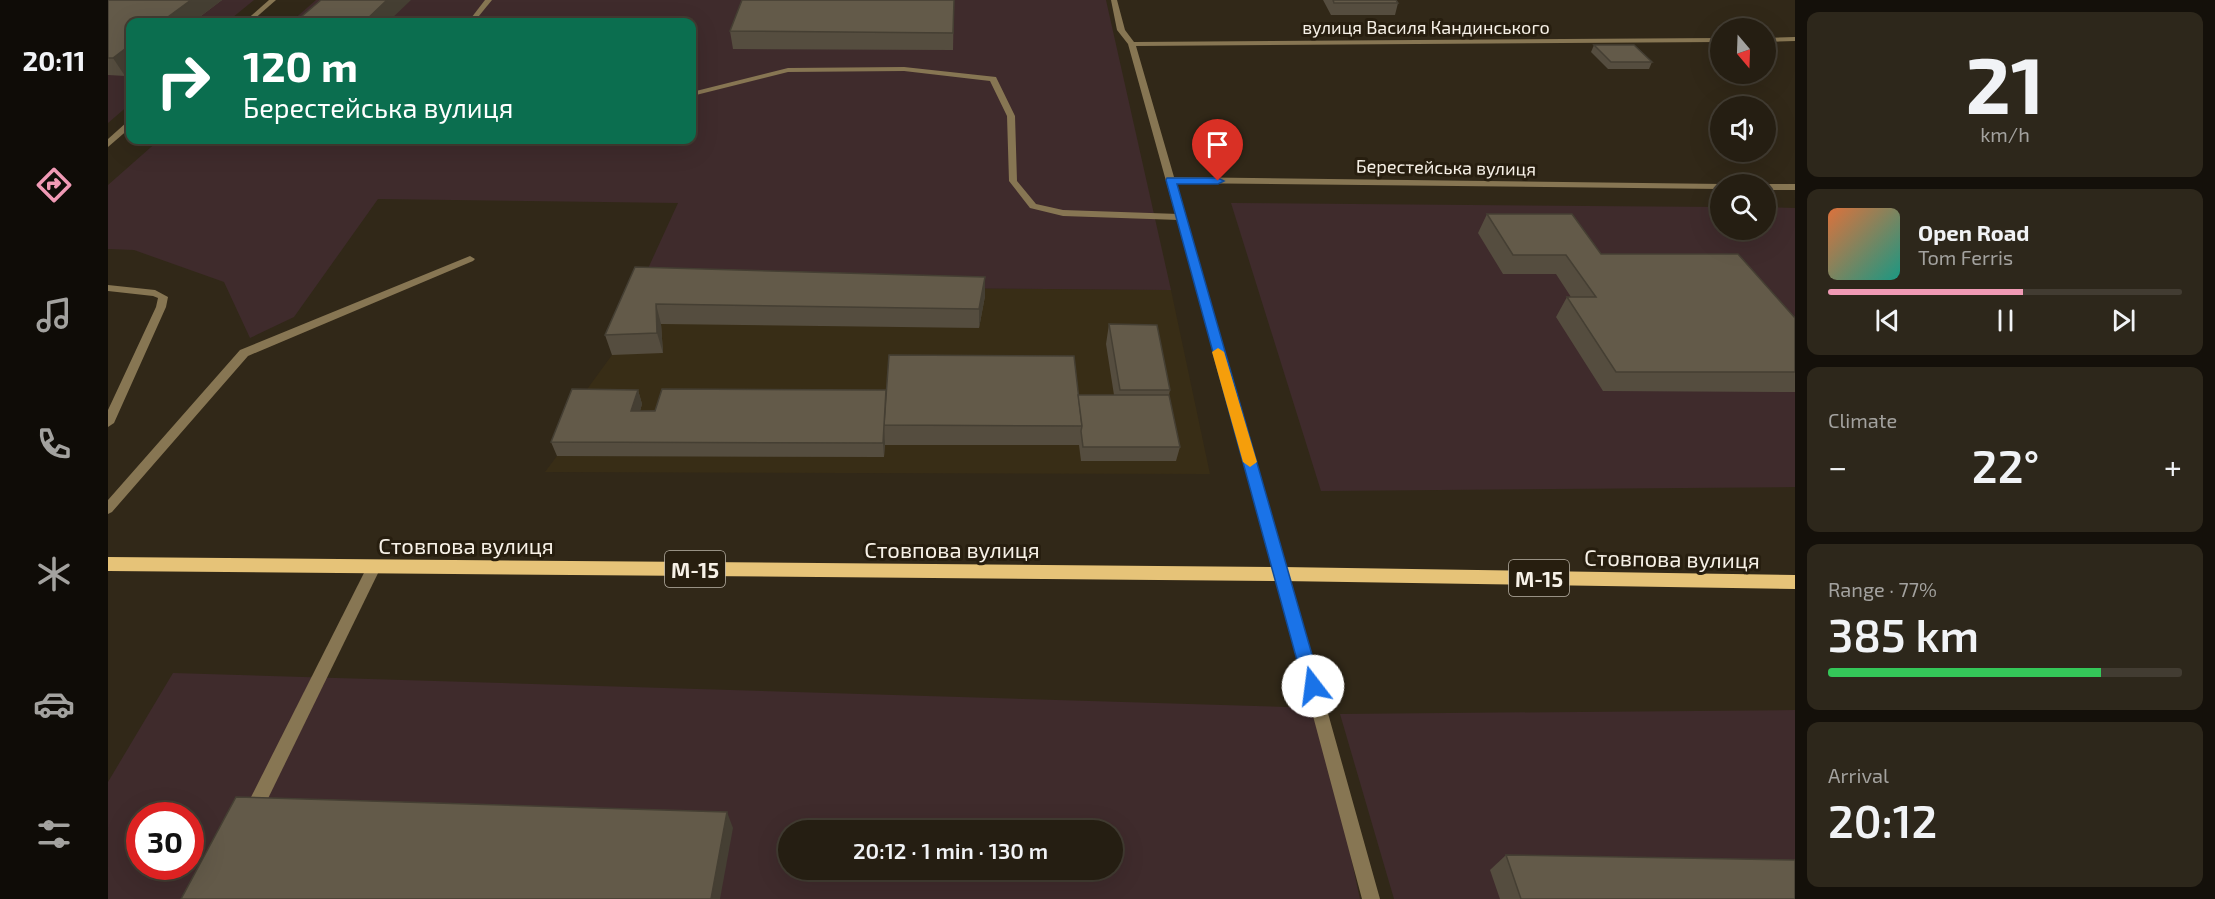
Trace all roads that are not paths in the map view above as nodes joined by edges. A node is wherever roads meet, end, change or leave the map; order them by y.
1 (273, 0) edge
2 (489, 0) edge
3 (1114, 0) edge
4 (252, 18) edge
5 (474, 18) edge
6 (1795, 39) edge
7 (1710, 40) edge
8 (1776, 40) edge
9 (1132, 44) junction
10 (696, 93) edge
11 (126, 128) edge
12 (108, 144) edge
13 (1171, 180) junction
14 (1710, 186) edge
15 (1776, 187) edge
16 (1795, 187) edge
17 (1179, 217) junction
18 (470, 259) dead end
19 (108, 288) edge
20 (109, 417) edge
21 (108, 509) edge
22 (108, 564) edge
23 (374, 567) junction
24 (1282, 574) junction
25 (1795, 582) edge
26 (246, 824) edge
27 (1371, 899) edge

1 - 4 street
2 - 5 street
3 - 9 street
6 - 8 street
7 - 9 street, вулиця Василя Кандинського
9 - 13 street
10 - 17 street
11 - 12 street
13 - 14 street, Берестейська вулиця
13 - 17 street
15 - 16 street
17 - 24 street
18 - 21 street
19 - 20 street
22 - 23 main road, Стовпова вулиця / М-15
23 - 24 main road, Стовпова вулиця / М-15
23 - 26 street
24 - 25 main road, Стовпова вулиця / М-15
24 - 27 street

